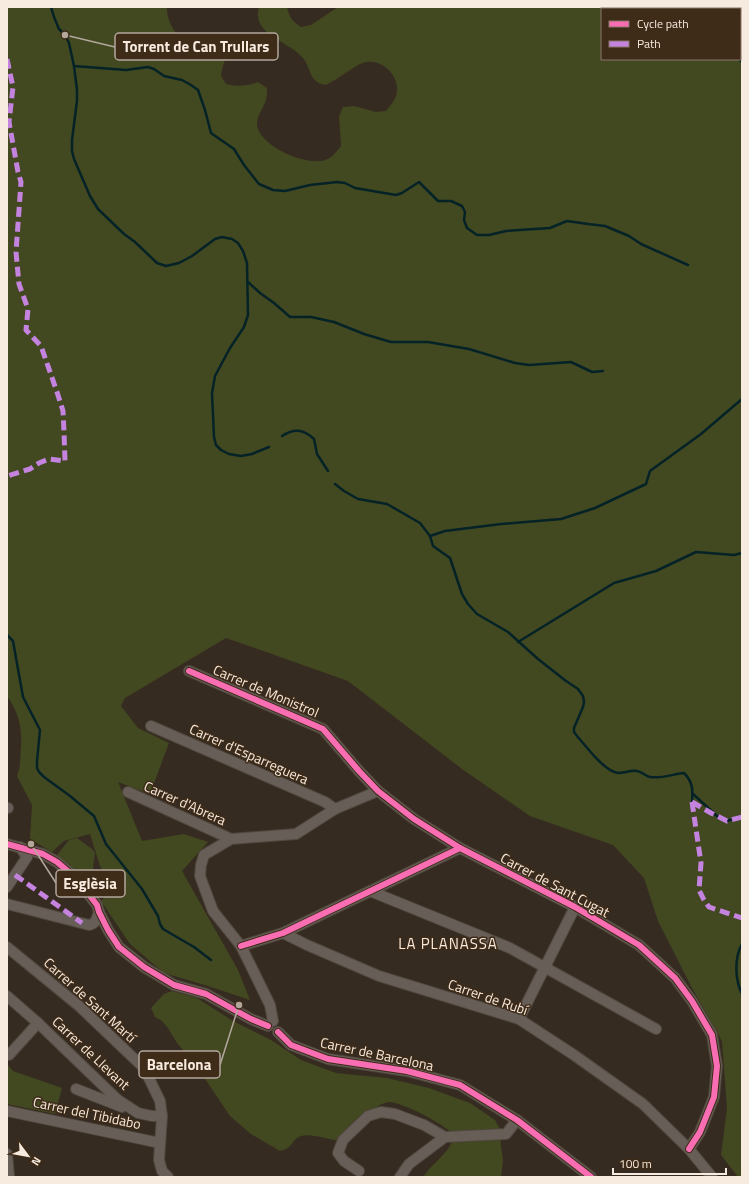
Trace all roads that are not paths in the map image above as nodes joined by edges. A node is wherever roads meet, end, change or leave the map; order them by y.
1 (189, 671) dead end
2 (151, 726) dead end
3 (378, 791) junction
4 (128, 792) dead end
5 (335, 809) junction
6 (232, 839) junction
7 (7, 844) edge
8 (460, 848) junction
9 (31, 854) junction
10 (7, 887) edge
11 (370, 891) junction
12 (7, 904) edge
13 (575, 906) junction
14 (99, 912) junction
15 (93, 924) junction
16 (108, 930) junction
17 (283, 933) junction
18 (242, 946) junction
19 (7, 947) edge
20 (544, 968) junction
21 (7, 996) edge
22 (519, 1019) junction
23 (38, 1023) junction
24 (271, 1024) junction
25 (656, 1029) dead end
26 (7, 1053) edge
27 (76, 1089) dead end
28 (126, 1105) junction
29 (7, 1111) edge
30 (162, 1116) junction
31 (517, 1120) junction
32 (445, 1137) junction
33 (160, 1142) junction
34 (688, 1149) junction
35 (7, 1154) edge
36 (359, 1171) dead end
37 (165, 1174) edge
38 (9, 1177) edge
39 (400, 1177) edge
40 (591, 1177) edge
41 (712, 1177) edge

1 - 3 street, Carrer de Monistrol
2 - 5 street, Carrer d'Esparreguera
3 - 5 street
3 - 8 street, Carrer de Monistrol
4 - 6 street, Carrer d'Abrera
5 - 6 street
6 - 18 street
7 - 9 street
8 - 11 street
8 - 13 street, Carrer de Sant Cugat
9 - 10 street
9 - 14 street
11 - 17 street
11 - 20 street
12 - 15 street
13 - 20 street
13 - 34 street, Carrer de Sant Cugat
14 - 15 street
14 - 16 street
15 - 16 street
16 - 24 street
17 - 18 street
17 - 22 street, Carrer de Rubí
18 - 24 street
19 - 30 street, Carrer de Sant Martí
20 - 22 street
20 - 25 street
21 - 23 street, Carrer de Llevant
22 - 34 street, Carrer de Rubí
23 - 26 street
23 - 28 street, Carrer de Llevant
24 - 31 street, Carrer de Barcelona
27 - 28 street
28 - 30 street, Carrer de Llevant
29 - 33 street, Carrer del Tibidabo
30 - 33 street, Carrer de Sant Martí
31 - 32 street
31 - 40 street, Carrer de Barcelona
32 - 36 street
32 - 39 street
33 - 37 street, Carrer de Sant Martí
34 - 41 street, Carrer de Rubí
35 - 38 street

